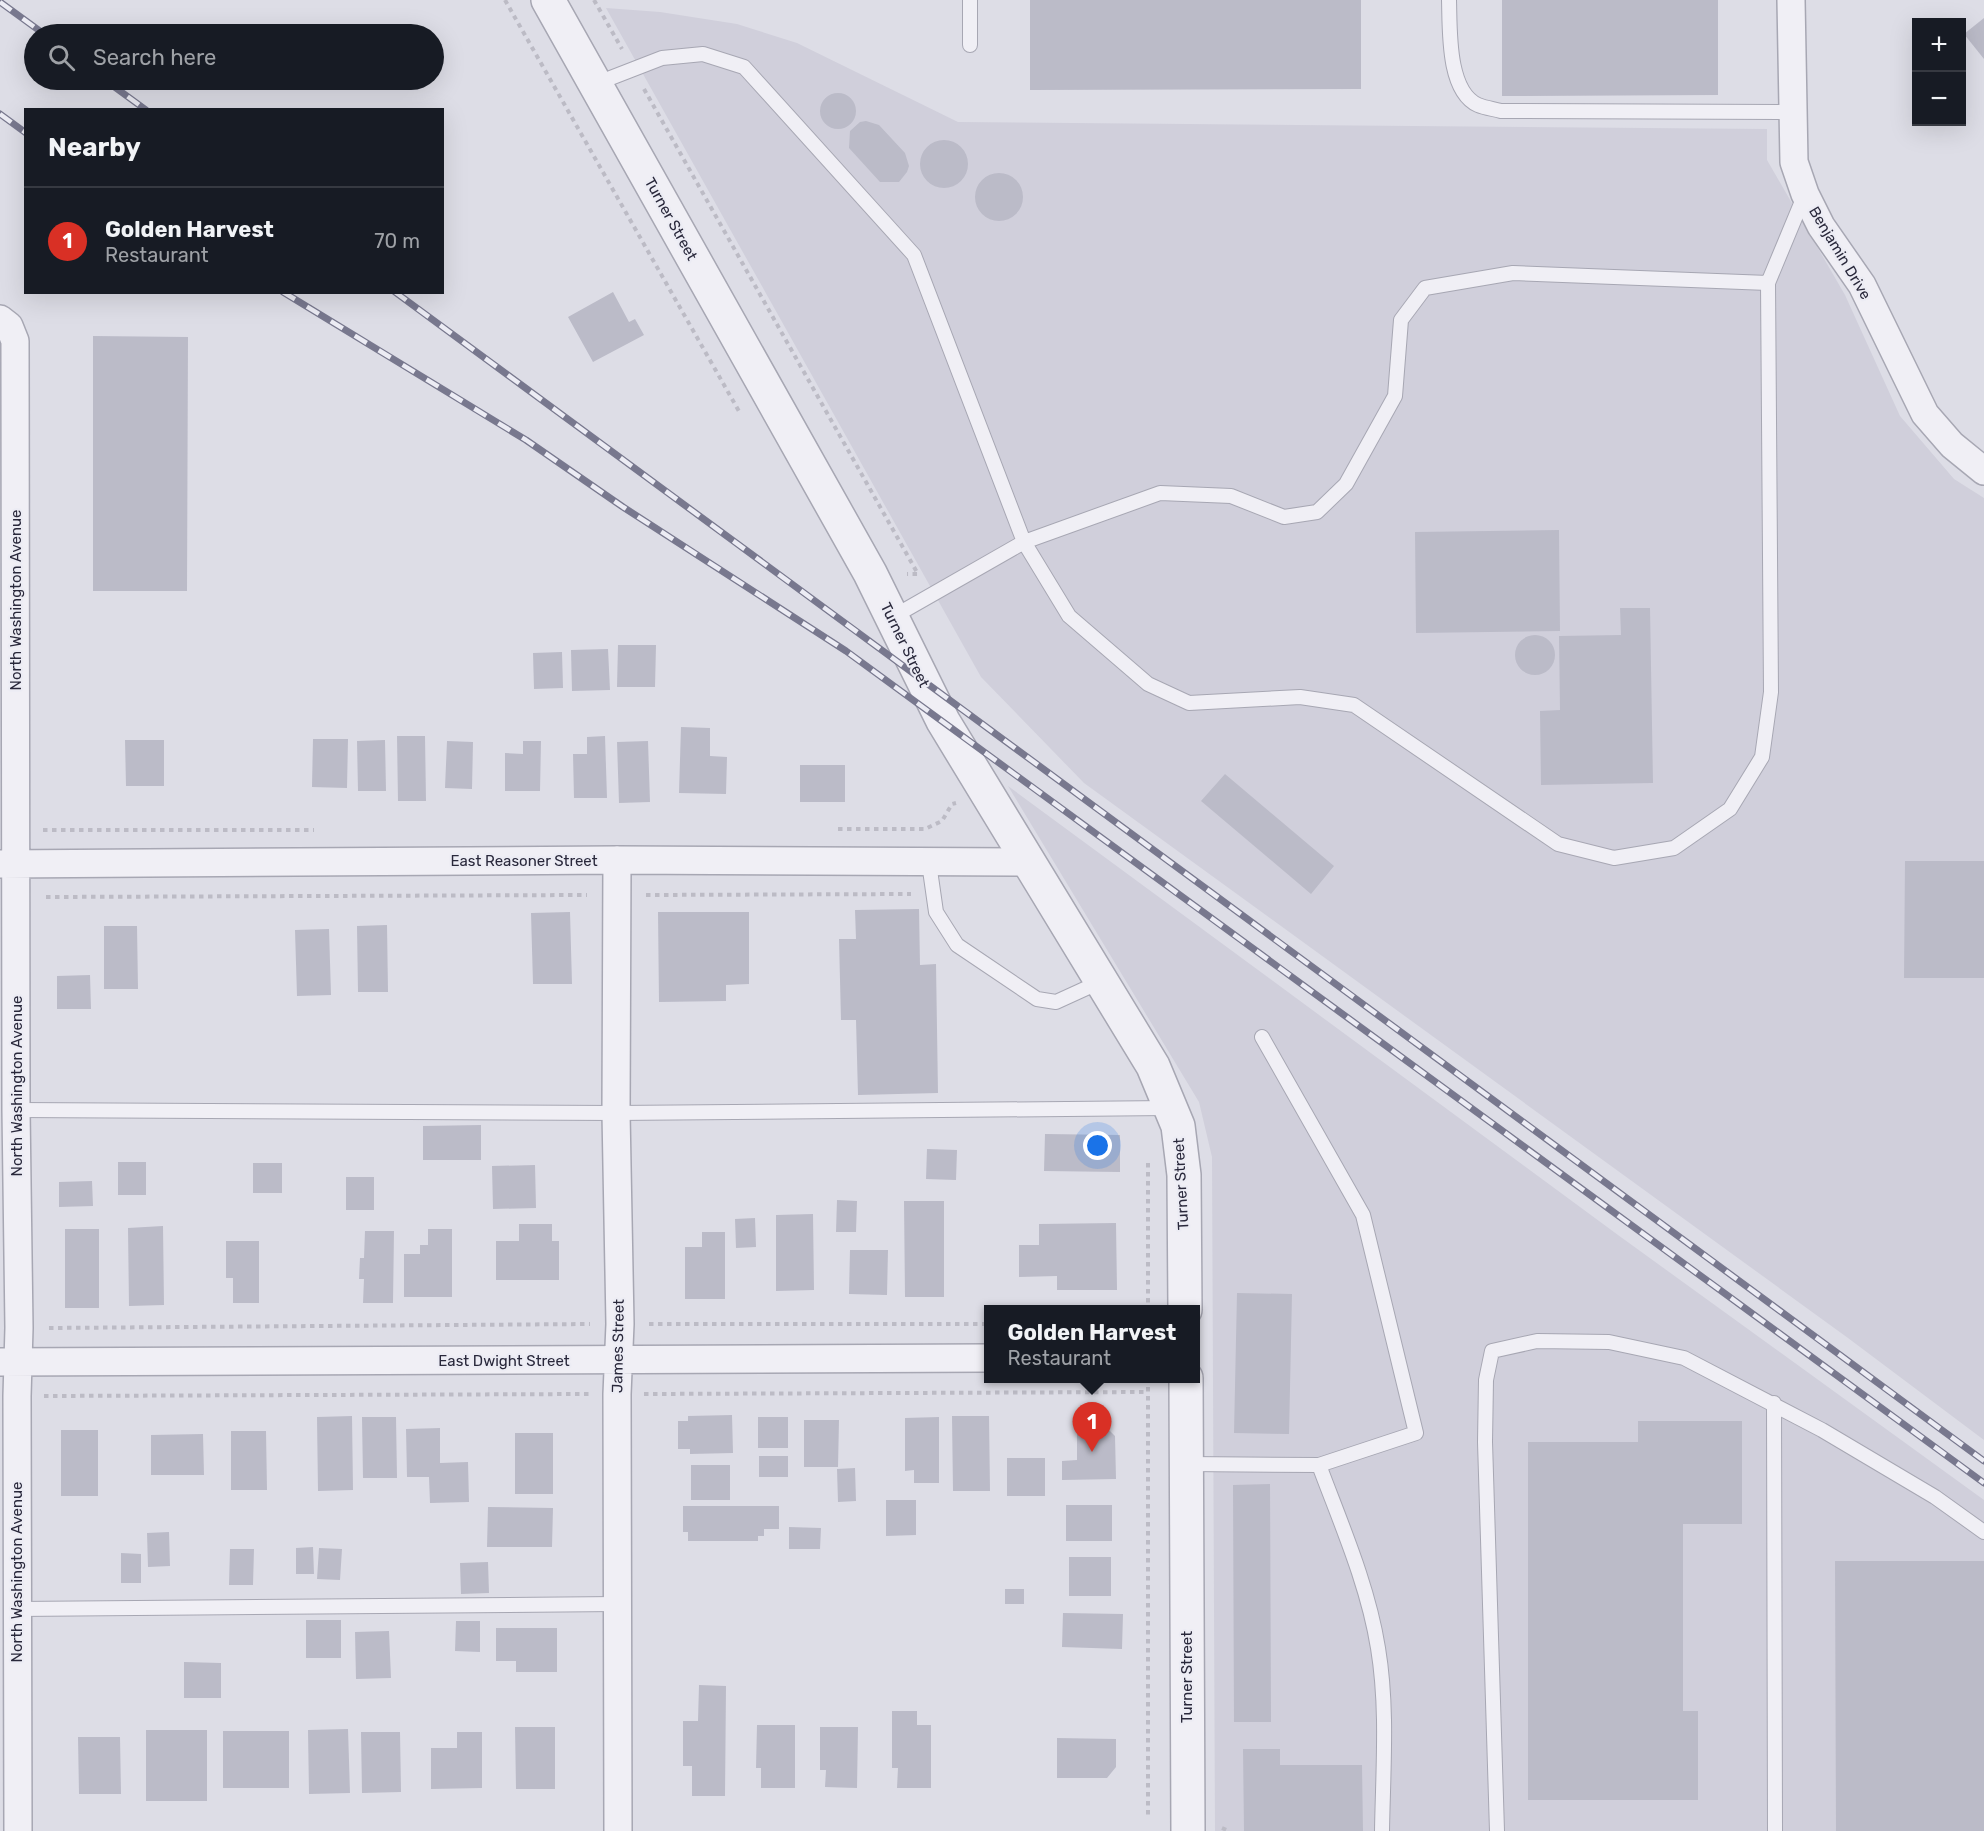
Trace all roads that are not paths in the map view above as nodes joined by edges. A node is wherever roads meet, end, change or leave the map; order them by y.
1 (548, 0) edge
2 (970, 0) edge
3 (1449, 0) edge
4 (1791, 0) edge
5 (970, 45) dead end
6 (595, 84) junction
7 (1792, 112) junction
8 (1805, 194) junction
9 (1768, 283) junction
10 (0, 319) edge
11 (1984, 471) edge
12 (1024, 542) junction
13 (891, 618) junction
14 (617, 861) junction
15 (929, 862) junction
16 (1030, 862) junction
17 (9, 864) edge
18 (1102, 981) junction
19 (1262, 1037) dead end
20 (1171, 1108) junction
21 (16, 1110) junction
22 (616, 1113) junction
23 (1185, 1305) edge
24 (984, 1358) edge
25 (620, 1361) junction
26 (10, 1362) edge
27 (1185, 1383) edge
28 (1774, 1403) junction
29 (1187, 1464) junction
30 (1320, 1465) junction
31 (1984, 1532) edge
32 (617, 1604) junction
33 (18, 1609) junction
34 (18, 1831) edge
35 (618, 1831) edge
36 (1188, 1831) edge
37 (1382, 1831) edge
38 (1497, 1831) edge
39 (1775, 1831) edge

1 - 6 street, Turner Street
2 - 5 lane
3 - 7 lane
4 - 7 street, Benjamin Drive
6 - 12 lane
6 - 13 street, Turner Street
7 - 8 street, Benjamin Drive
8 - 9 lane
8 - 11 street, Benjamin Drive
9 - 12 lane
9 - 12 lane
10 - 17 street, North Washington Avenue
12 - 13 lane
13 - 16 street, Turner Street
14 - 15 street, East Reasoner Street
14 - 17 street, East Reasoner Street
14 - 22 street, James Street
15 - 16 street, East Reasoner Street
15 - 18 lane
16 - 18 street, Turner Street
17 - 21 street, North Washington Avenue
18 - 20 street, Turner Street
19 - 30 lane
20 - 22 lane
20 - 23 street, Turner Street
21 - 22 lane
21 - 26 street, North Washington Avenue
22 - 25 street, James Street
24 - 25 street, East Dwight Street
25 - 26 street, East Dwight Street
25 - 32 street, James Street
26 - 33 street, North Washington Avenue
27 - 29 street, Turner Street
28 - 31 lane
28 - 38 lane
28 - 39 lane
29 - 30 lane
29 - 36 street, Turner Street
30 - 37 lane
32 - 33 lane
32 - 35 street, James Street
33 - 34 street, North Washington Avenue

